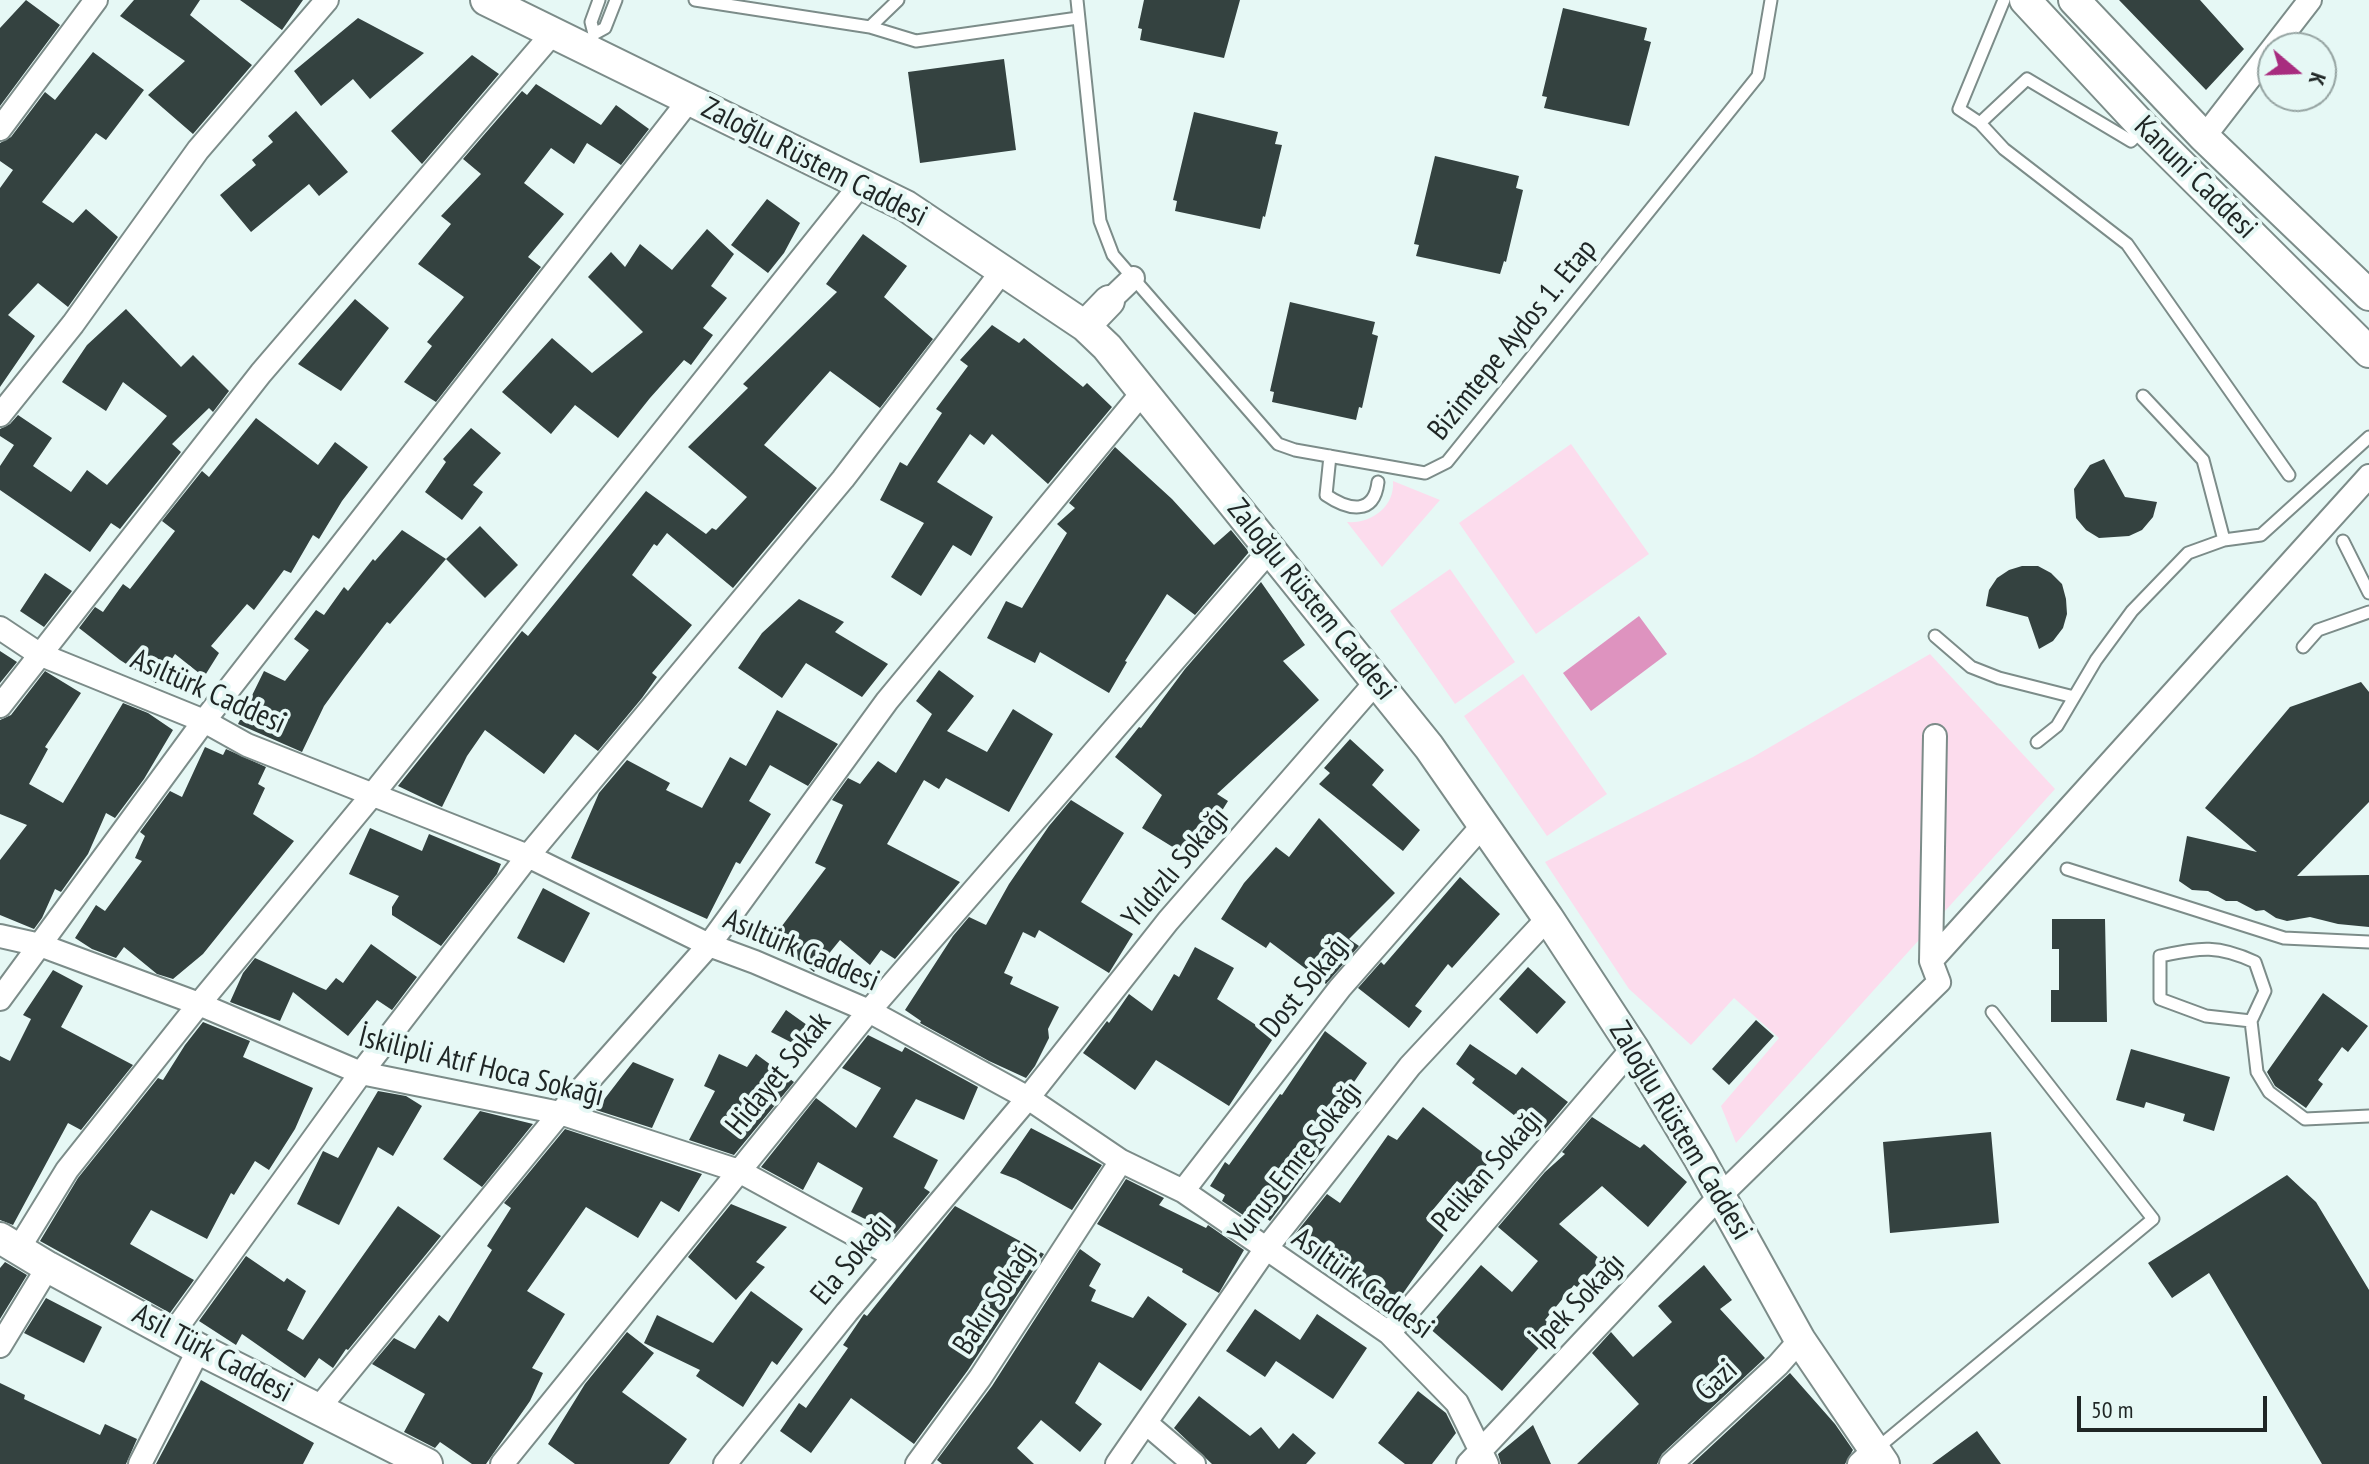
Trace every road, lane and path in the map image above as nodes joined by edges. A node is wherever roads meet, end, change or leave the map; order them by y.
1 (96, 0) edge
2 (327, 0) edge
3 (486, 0) edge
4 (599, 0) edge
5 (616, 0) edge
6 (695, 0) edge
7 (898, 0) edge
8 (1077, 0) edge
9 (1771, 0) edge
10 (2004, 0) edge
11 (2074, 0) edge
12 (2310, 0) edge
13 (2035, 4) edge
14 (1078, 18) junction
15 (870, 27) junction
16 (552, 34) junction
17 (594, 34) junction
18 (690, 99) junction
19 (1980, 123) junction
20 (2144, 128) junction
21 (0, 129) edge
22 (2204, 137) junction
23 (861, 184) junction
24 (1003, 270) junction
25 (1133, 278) junction
26 (2369, 295) edge
27 (1109, 301) joint
28 (1085, 326) junction
29 (2369, 352) edge
30 (1142, 393) junction
31 (2143, 396) dead end
32 (0, 415) edge
33 (2369, 437) edge
34 (1330, 456) junction
35 (2289, 475) dead end
36 (2369, 476) edge
37 (1378, 482) dead end
38 (2224, 540) junction
39 (2343, 541) dead end
40 (1270, 550) junction
41 (2369, 593) edge
42 (2369, 612) edge
43 (0, 628) edge
44 (1935, 636) dead end
45 (2303, 647) dead end
46 (39, 654) junction
47 (1376, 682) junction
48 (2074, 697) junction
49 (0, 706) edge
50 (204, 721) junction
51 (1935, 736) dead end
52 (2037, 742) dead end
53 (373, 794) junction
54 (1483, 825) junction
55 (528, 856) junction
56 (2067, 869) dead end
57 (1548, 918) junction
58 (0, 936) edge
59 (2369, 942) edge
60 (40, 945) junction
61 (709, 945) junction
62 (1931, 961) junction
63 (0, 999) edge
64 (199, 1004) junction
65 (869, 1011) junction
66 (1992, 1012) dead end
67 (2251, 1021) junction
68 (1633, 1048) junction
69 (361, 1073) junction
70 (1028, 1098) junction
71 (560, 1113) junction
72 (2369, 1116) edge
73 (1121, 1161) junction
74 (739, 1171) junction
75 (1183, 1191) junction
76 (1720, 1196) junction
77 (10, 1243) edge
78 (1265, 1250) junction
79 (894, 1256) junction
80 (48, 1267) junction
81 (173, 1333) junction
82 (1389, 1333) junction
83 (1800, 1340) junction
84 (0, 1346) edge
85 (199, 1349) junction
86 (317, 1410) junction
87 (1146, 1423) junction
88 (1479, 1459) edge
89 (1872, 1459) edge
90 (140, 1464) edge
91 (427, 1464) edge
92 (502, 1464) edge
93 (725, 1464) edge
94 (917, 1464) edge
95 (1117, 1464) edge
96 (1194, 1464) edge
97 (1671, 1464) edge

1 - 21 street
2 - 32 street
3 - 16 street, Zaloğlu Rüstem Caddesi
4 - 17 lane
5 - 17 lane
6 - 15 lane
7 - 15 lane
8 - 14 lane, Bizimtepe Aydos 1. Etap
9 - 34 lane, Bizimtepe Aydos 1. Etap
10 - 19 lane
11 - 22 street, Kanuni Caddesi
12 - 22 street
13 - 20 street, Kanuni Caddesi
14 - 15 lane
14 - 25 lane, Bizimtepe Aydos 1. Etap
16 - 17 street, Zaloğlu Rüstem Caddesi
16 - 46 street
17 - 18 street, Zaloğlu Rüstem Caddesi
18 - 23 street, Zaloğlu Rüstem Caddesi
18 - 50 street
19 - 20 lane
19 - 35 lane
20 - 29 street, Kanuni Caddesi
22 - 26 street, Kanuni Caddesi
23 - 24 street, Zaloğlu Rüstem Caddesi
23 - 53 street
24 - 28 street, Zaloğlu Rüstem Caddesi
24 - 55 street
25 - 27 street
25 - 34 lane, Bizimtepe Aydos 1. Etap
27 - 28 street
28 - 30 street, Zaloğlu Rüstem Caddesi
30 - 40 street, Zaloğlu Rüstem Caddesi
30 - 61 street
31 - 38 lane
33 - 38 lane
34 - 37 lane
36 - 62 street
38 - 48 lane
39 - 41 lane
40 - 47 street, Zaloğlu Rüstem Caddesi
40 - 65 street, Hidayet Sokak
42 - 45 lane
43 - 46 street, Asıltürk Caddesi
44 - 48 lane
46 - 49 street
46 - 50 street, Asıltürk Caddesi
47 - 54 street, Zaloğlu Rüstem Caddesi
47 - 70 street, Yıldızlı Sokağı
48 - 52 lane
50 - 53 street, Asıltürk Caddesi
50 - 60 street
51 - 62 street
53 - 55 street, Asıltürk Caddesi
53 - 64 street
54 - 57 street, Zaloğlu Rüstem Caddesi
54 - 75 street, Dost Sokağı
55 - 61 street, Asıltürk Caddesi
55 - 69 street
56 - 59 lane
57 - 68 street, Zaloğlu Rüstem Caddesi
57 - 78 street, Yunus Emre Sokağı
58 - 60 street, İskilipli Atıf Hoca Sokağı
60 - 63 street
60 - 64 street, İskilipli Atıf Hoca Sokağı
61 - 65 street, Asıltürk Caddesi
61 - 71 street
62 - 76 street, İpek Sokağı
64 - 69 street, İskilipli Atıf Hoca Sokağı
64 - 77 street
65 - 70 street, Asıltürk Caddesi
65 - 74 street, Hidayet Sokak
66 - 89 lane
67 - 67 lane
67 - 72 lane
68 - 76 street, Zaloğlu Rüstem Caddesi
68 - 82 street, Pelikan Sokağı
69 - 71 street, İskilipli Atıf Hoca Sokağı
69 - 81 street
70 - 73 street, Asıltürk Caddesi
70 - 79 street, Ela Sokağı
71 - 74 street, İskilipli Atıf Hoca Sokağı
71 - 86 street
73 - 75 street, Asıltürk Caddesi
73 - 94 street, Bakır Sokağı
74 - 79 street, İskilipli Atıf Hoca Sokağı
74 - 92 street, Hidayet Sokak
75 - 78 street, Asıltürk Caddesi
76 - 83 street, Zaloğlu Rüstem Caddesi
76 - 88 street, İpek Sokağı
77 - 80 street, Asil Türk Caddesi
78 - 82 street, Asıltürk Caddesi
78 - 87 street, Yunus Emre Sokağı
79 - 93 street, Ela Sokağı
80 - 81 street, Asil Türk Caddesi
80 - 84 street
81 - 85 street, Asil Türk Caddesi
82 - 88 street, Asıltürk Caddesi
83 - 89 street, Zaloğlu Rüstem Caddesi
83 - 97 street, Gazi
85 - 86 street, Asil Türk Caddesi
85 - 90 street
86 - 91 street, Asil Türk Caddesi
87 - 95 street, Yunus Emre Sokağı
87 - 96 street

